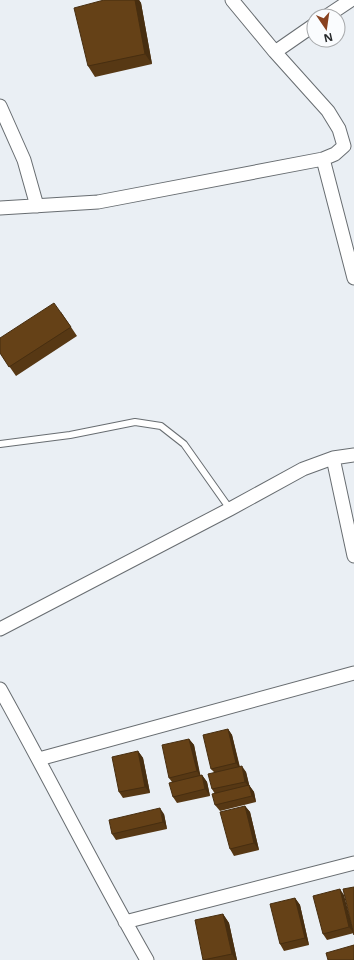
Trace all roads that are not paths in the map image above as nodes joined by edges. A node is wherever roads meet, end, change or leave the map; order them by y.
1 (232, 0) edge
2 (351, 0) edge
3 (339, 8) edge
4 (306, 30) edge
5 (274, 52) junction
6 (0, 106) edge
7 (349, 148) edge
8 (323, 159) junction
9 (37, 206) junction
10 (0, 208) edge
11 (354, 278) edge
12 (0, 444) edge
13 (354, 455) edge
14 (333, 458) junction
15 (230, 509) junction
16 (354, 556) edge
17 (0, 630) edge
18 (354, 673) edge
19 (0, 689) edge
20 (39, 759) junction
21 (354, 863) edge
22 (125, 922) junction
23 (147, 960) edge

1 - 5 street
2 - 3 street
4 - 5 street
5 - 7 street
6 - 9 street
7 - 8 street
8 - 9 street
8 - 11 street
9 - 10 street
12 - 15 lane
13 - 14 street
14 - 15 street
14 - 16 street
15 - 17 street
18 - 20 street
19 - 20 street
20 - 22 street
21 - 22 street
22 - 23 street

